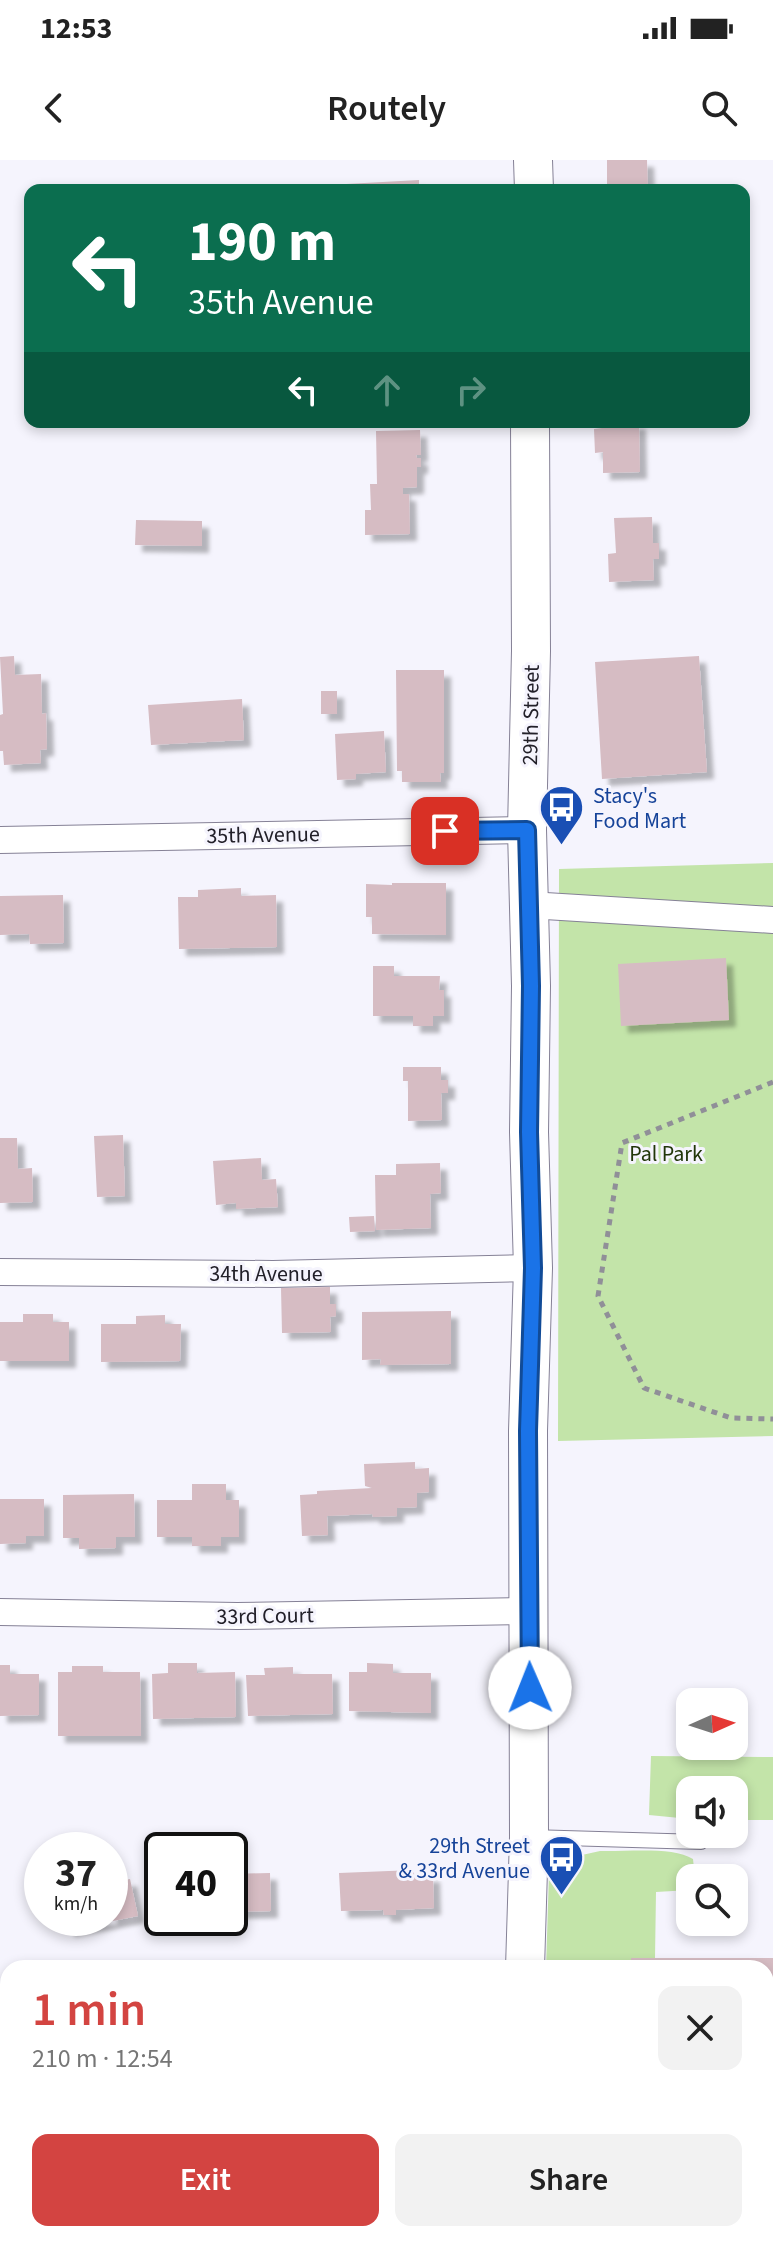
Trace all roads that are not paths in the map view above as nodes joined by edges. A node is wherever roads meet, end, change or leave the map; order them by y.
1 (533, 160) edge
2 (534, 184) edge
3 (530, 428) edge
4 (527, 830) junction
5 (0, 840) edge
6 (529, 905) junction
7 (773, 920) edge
8 (533, 1268) junction
9 (0, 1272) edge
10 (529, 1611) junction
11 (0, 1612) edge
12 (529, 1837) junction
13 (676, 1841) edge
14 (525, 1960) edge

1 - 2 street
3 - 4 street, 29th Street
4 - 5 street, 35th Avenue
4 - 6 street, 29th Street
6 - 7 street
6 - 8 street, 29th Street
8 - 9 street, 34th Avenue
8 - 10 street, 29th Street
10 - 11 street, 33rd Court
10 - 12 street, 29th Street
12 - 13 lane
12 - 14 street, 29th Street

